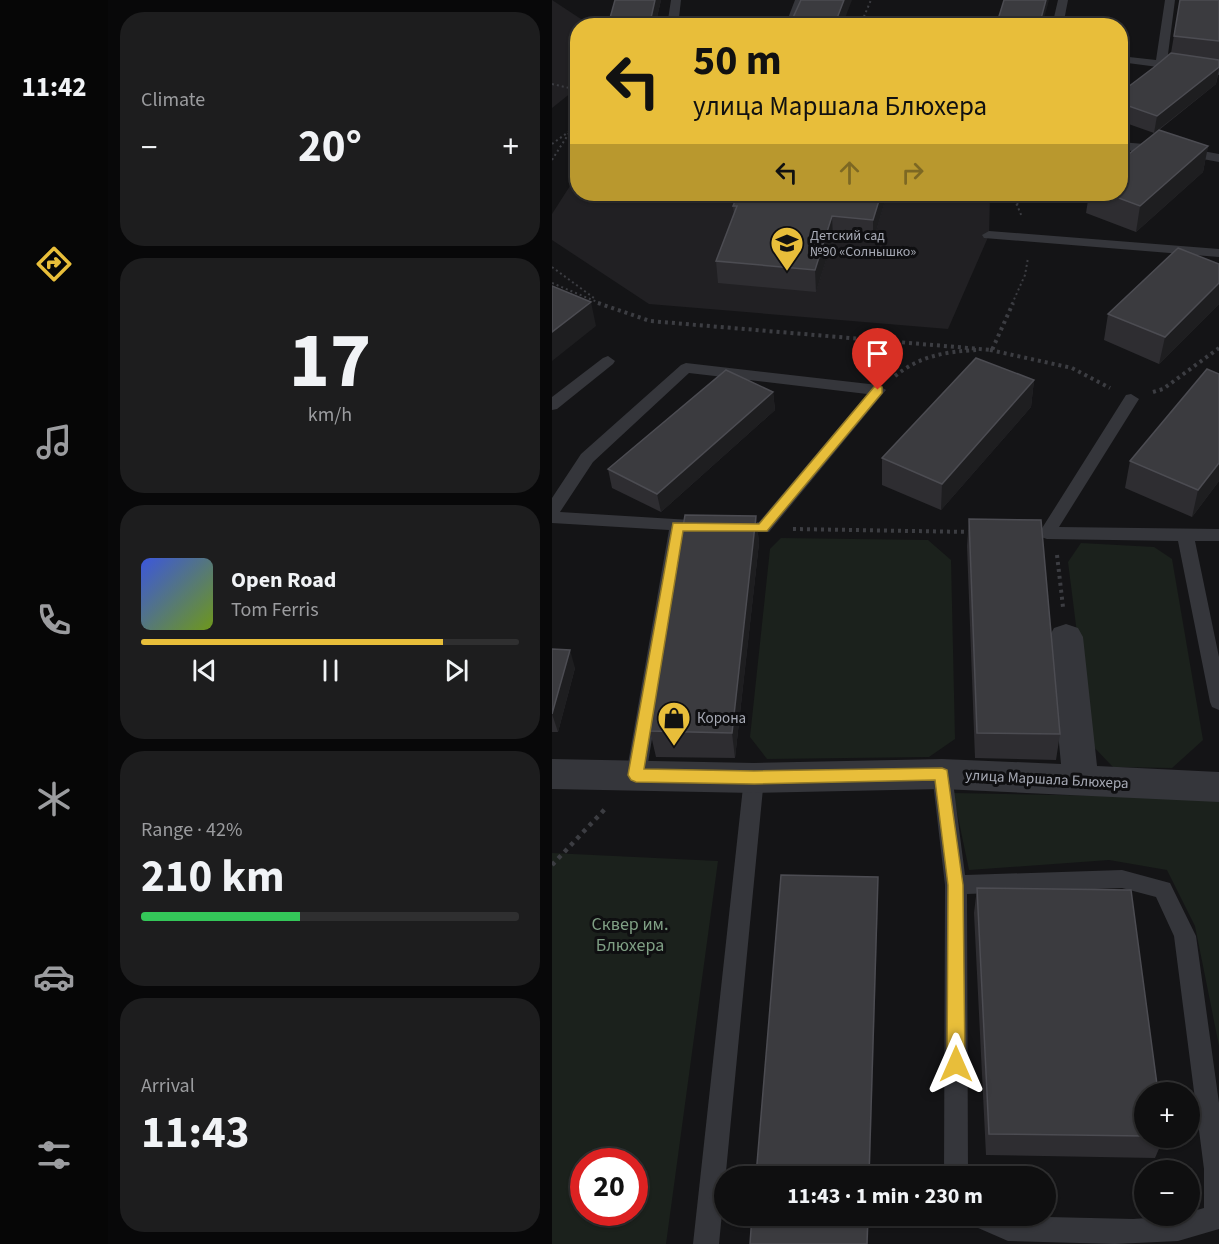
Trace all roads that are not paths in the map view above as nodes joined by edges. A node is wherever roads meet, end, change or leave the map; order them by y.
1 (676, 0) edge
2 (800, 0) edge
3 (1063, 0) edge
4 (1170, 0) edge
5 (673, 18) edge
6 (793, 18) edge
7 (1059, 18) edge
8 (1128, 60) edge
9 (1161, 64) junction
10 (1219, 72) edge
11 (1128, 147) edge
12 (1219, 158) edge
13 (989, 235) dead end
14 (1219, 253) edge
15 (608, 361) dead end
16 (1131, 399) road end
17 (552, 405) edge
18 (552, 511) edge
19 (552, 517) edge
20 (678, 526) junction
21 (1185, 535) junction
22 (1219, 535) edge
23 (1066, 637) road end
24 (1219, 702) edge
25 (552, 774) edge
26 (942, 774) junction
27 (636, 775) junction
28 (754, 777) junction
29 (1081, 781) junction
30 (1219, 787) edge
31 (956, 885) junction
32 (956, 1166) edge
33 (1003, 1226) edge
34 (706, 1244) edge

1 - 5 lane
2 - 6 lane
3 - 7 lane
4 - 9 lane
8 - 9 lane
9 - 10 lane
11 - 12 lane
13 - 14 lane
15 - 17 lane
16 - 21 lane
18 - 20 lane
19 - 20 lane
20 - 27 lane
21 - 22 lane
21 - 24 lane
23 - 29 street
25 - 27 street, улица Маршала Блюхера
26 - 28 street, улица Маршала Блюхера
26 - 29 street, улица Маршала Блюхера
26 - 31 lane
27 - 28 street, улица Маршала Блюхера
28 - 34 lane
29 - 30 street, улица Маршала Блюхера
31 - 32 lane
31 - 33 lane

